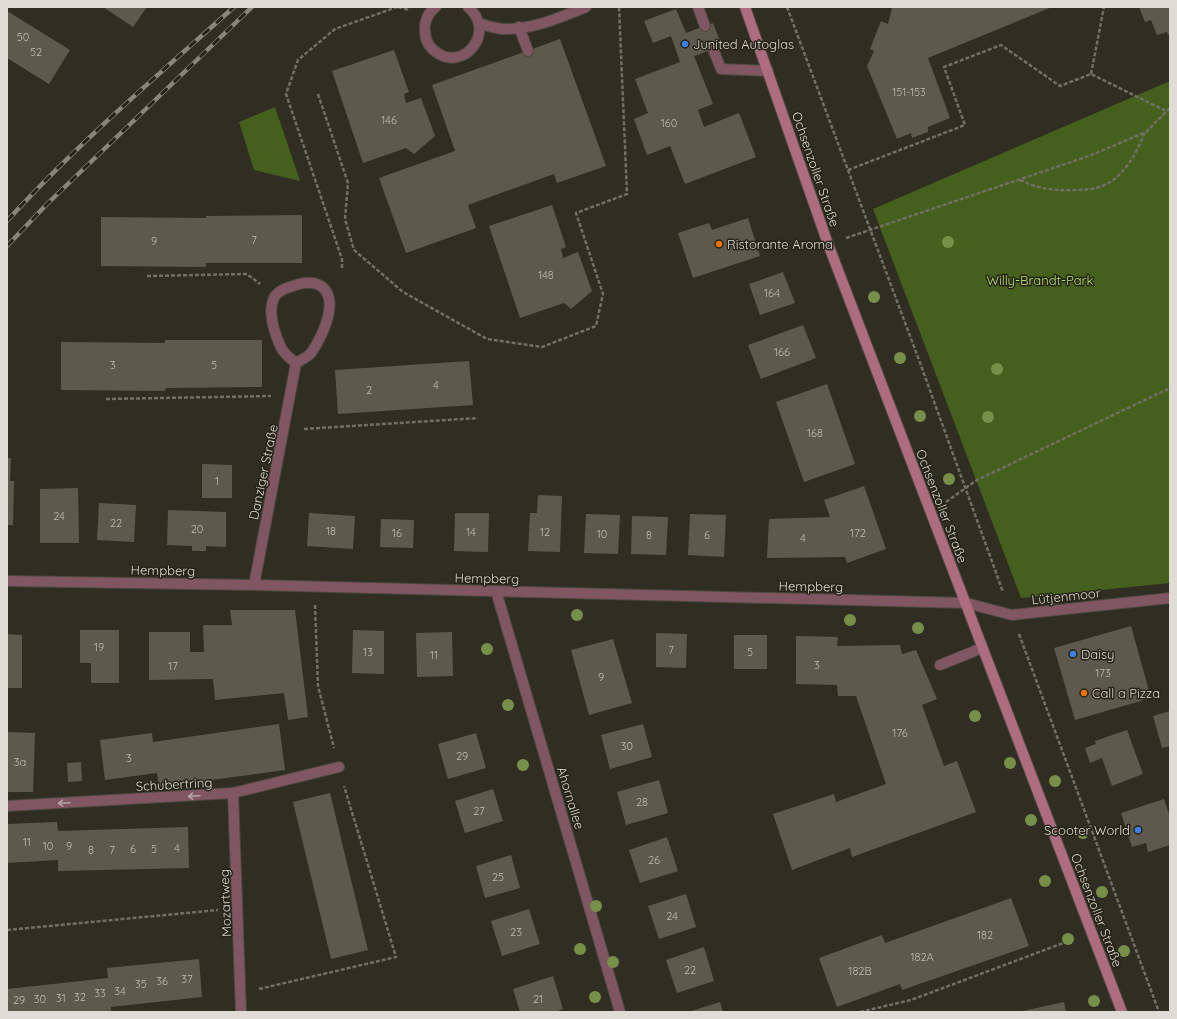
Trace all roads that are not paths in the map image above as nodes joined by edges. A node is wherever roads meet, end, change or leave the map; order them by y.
1 (436, 7) edge
2 (468, 7) edge
3 (586, 7) edge
4 (698, 7) edge
5 (745, 7) edge
6 (479, 24) junction
7 (705, 26) dead end
8 (520, 27) junction
9 (713, 49) dead end
10 (528, 50) dead end
11 (768, 71) junction
12 (296, 364) junction
13 (7, 581) edge
14 (254, 585) junction
15 (496, 591) junction
16 (1170, 598) edge
17 (966, 603) junction
18 (982, 648) junction
19 (940, 665) dead end
20 (339, 767) road end
21 (233, 793) junction
22 (7, 806) edge
23 (241, 1012) edge
24 (620, 1012) edge
25 (1122, 1012) edge

1 - 6 street
2 - 6 street
3 - 8 street
4 - 7 street
5 - 11 main road, Ochsenzoller Straße
6 - 8 street
8 - 10 street
9 - 11 street
11 - 17 main road, Ochsenzoller Straße
12 - 12 street
12 - 14 street, Danziger Straße
13 - 14 street, Hempberg
14 - 15 street, Hempberg
15 - 17 street, Hempberg
15 - 24 street, Ahornallee
16 - 17 street, Lütjenmoor
17 - 18 main road, Ochsenzoller Straße
18 - 19 street
18 - 25 main road, Ochsenzoller Straße
20 - 21 street, Schubertring
21 -> 22 street, Schubertring
21 - 23 street, Mozartweg

